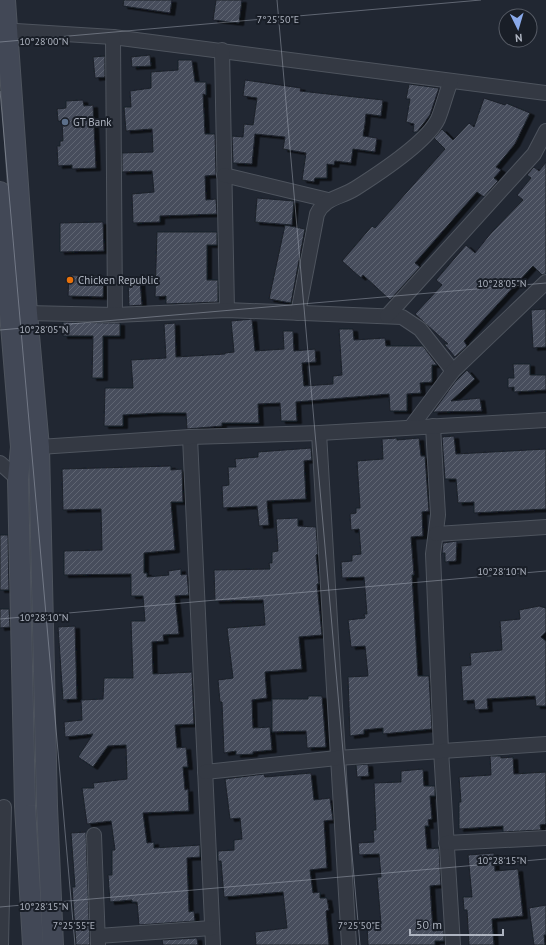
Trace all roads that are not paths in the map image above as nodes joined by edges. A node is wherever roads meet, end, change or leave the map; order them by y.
1 (4, 18) edge
2 (113, 37) junction
3 (222, 50) junction
4 (450, 81) junction
5 (546, 93) edge
6 (546, 131) edge
7 (224, 175) junction
8 (0, 192) edge
9 (328, 200) junction
10 (546, 282) edge
11 (227, 310) junction
12 (27, 313) junction
13 (298, 313) junction
14 (115, 315) junction
15 (387, 316) junction
16 (453, 370) junction
17 (546, 420) edge
18 (433, 426) junction
19 (410, 427) junction
20 (319, 433) junction
21 (190, 437) junction
22 (39, 447) junction
23 (0, 463) edge
24 (18, 479) junction
25 (546, 527) edge
26 (436, 534) junction
27 (45, 695) junction
28 (23, 696) junction
29 (546, 744) edge
30 (441, 750) junction
31 (337, 758) junction
32 (205, 772) junction
33 (25, 806) junction
34 (2, 807) edge
35 (94, 834) dead end
36 (546, 838) edge
37 (446, 843) junction
38 (212, 928) junction
39 (98, 941) edge
40 (1, 945) edge
41 (33, 945) edge
42 (53, 945) edge
43 (213, 945) edge
44 (349, 945) edge
45 (453, 945) edge

1 - 2 street
1 - 12 street
2 - 3 street
2 - 14 street
3 - 4 street
3 - 7 street
4 - 5 street
4 - 9 street
6 - 15 street
7 - 9 street
7 - 11 street
8 - 24 street
9 - 13 street
10 - 16 street
11 - 13 street
11 - 14 street
12 - 14 street
12 - 22 street
13 - 15 street
15 - 16 street
16 - 19 street
17 - 18 street
18 - 19 street
18 - 26 street
19 - 20 street
20 - 21 street
20 - 31 street
21 - 22 street
21 - 32 street
22 - 27 street
23 - 24 street
24 - 28 street
25 - 26 street
26 - 30 street
27 - 28 street
27 - 42 street
28 - 33 street
29 - 30 street
30 - 31 street
30 - 37 street
31 - 32 street
31 - 44 street
32 - 38 street
33 - 34 street
33 - 41 street
34 - 40 street
35 - 39 street
36 - 37 street
37 - 45 street
38 - 39 street
38 - 43 street

